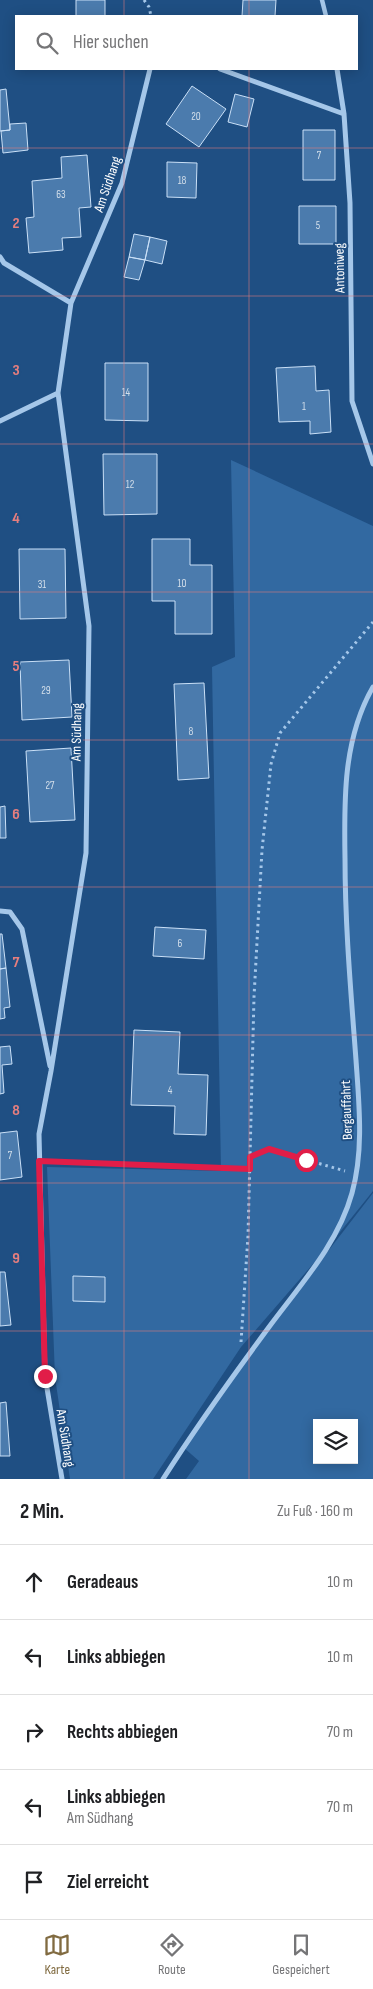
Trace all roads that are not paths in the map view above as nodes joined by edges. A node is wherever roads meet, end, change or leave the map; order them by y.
1 (322, 0) edge
2 (326, 15) edge
3 (150, 70) edge
4 (223, 70) edge
5 (338, 70) edge
6 (344, 114) junction
7 (0, 257) edge
8 (71, 303) junction
9 (58, 393) junction
10 (0, 421) edge
11 (373, 464) edge
12 (373, 687) edge
13 (0, 911) edge
14 (51, 1071) junction
15 (62, 1479) edge
16 (163, 1479) edge

1 - 2 street
3 - 8 street, Am Südhang
4 - 6 street
5 - 6 street, Antoniweg
6 - 11 street, Antoniweg
7 - 8 street
8 - 9 street, Am Südhang
9 - 10 street
9 - 14 street, Am Südhang
12 - 16 street, Bergauffahrt
13 - 14 street, Am Südhang
14 - 15 street, Am Südhang

